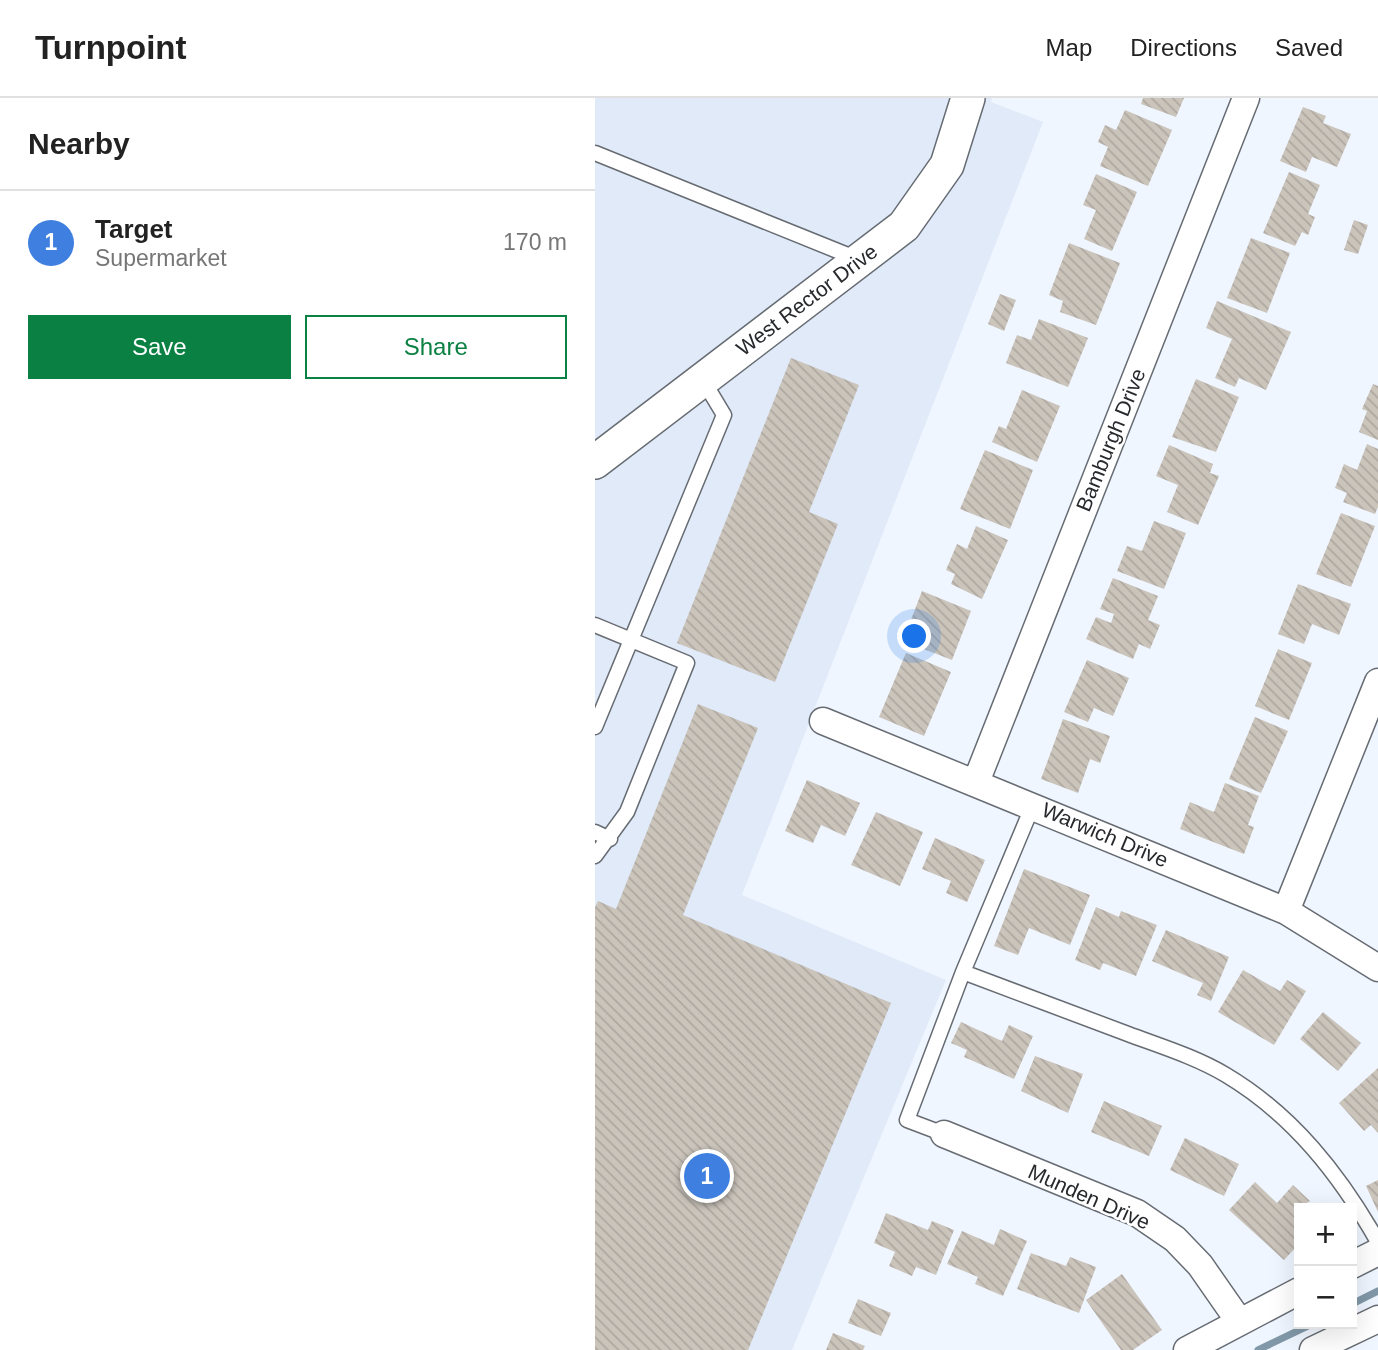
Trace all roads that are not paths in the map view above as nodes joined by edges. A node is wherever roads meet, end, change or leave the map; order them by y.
1 (968, 98) edge
2 (1246, 98) edge
3 (595, 153) edge
4 (860, 261) junction
5 (703, 380) junction
6 (595, 462) edge
7 (595, 625) edge
8 (631, 639) junction
9 (1378, 682) edge
10 (823, 721) dead end
11 (595, 727) edge
12 (976, 782) junction
13 (1033, 805) junction
14 (595, 832) edge
15 (610, 839) junction
16 (595, 856) edge
17 (1286, 911) junction
18 (1378, 968) edge
19 (963, 972) junction
20 (944, 1134) joint
21 (1378, 1242) edge
22 (1378, 1252) edge
23 (1357, 1262) edge
24 (1294, 1294) edge
25 (1378, 1319) edge
26 (1239, 1321) junction
27 (1187, 1350) edge
28 (1313, 1350) edge

1 - 4 street, West Rector Drive
2 - 12 street, Bamburgh Drive
3 - 4 lane
4 - 5 street, West Rector Drive
5 - 6 street, West Rector Drive
5 - 8 lane
7 - 8 lane
8 - 11 lane
8 - 15 lane
9 - 17 street
10 - 12 street, Warwich Drive
12 - 13 street, Warwich Drive
13 - 17 street, Warwich Drive
13 - 19 lane
14 - 15 lane
15 - 16 lane
17 - 18 street, Warwich Drive
19 - 20 lane
19 - 21 lane
20 - 26 street, Munden Drive
22 - 23 street
24 - 26 street
25 - 28 street
26 - 27 street

